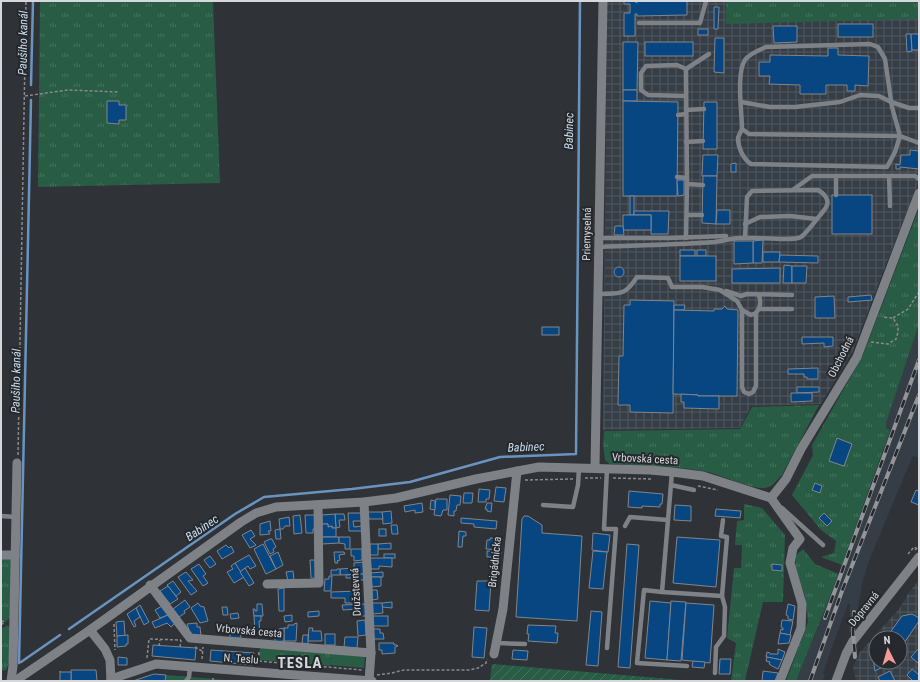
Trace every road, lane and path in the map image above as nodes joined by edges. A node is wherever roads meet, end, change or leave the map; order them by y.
1 (26, 1) edge
2 (603, 1) edge
3 (706, 1) edge
4 (639, 24) dead end
5 (709, 54) dead end
6 (686, 69) junction
7 (119, 92) dead end
8 (25, 96) junction
9 (685, 96) junction
10 (741, 102) junction
11 (891, 102) junction
12 (919, 108) edge
13 (704, 109) dead end
14 (686, 112) junction
15 (678, 115) dead end
16 (742, 129) junction
17 (900, 136) junction
18 (704, 141) dead end
19 (686, 142) junction
20 (919, 143) edge
21 (836, 176) junction
22 (890, 176) junction
23 (677, 177) dead end
24 (687, 178) junction
25 (919, 179) edge
26 (687, 184) junction
27 (703, 185) dead end
28 (793, 190) junction
29 (919, 194) edge
30 (836, 195) dead end
31 (890, 206) dead end
32 (687, 215) junction
33 (702, 215) dead end
34 (817, 219) junction
35 (745, 224) junction
36 (726, 236) dead end
37 (686, 238) junction
38 (745, 238) junction
39 (599, 242) junction
40 (720, 290) junction
41 (919, 292) edge
42 (598, 294) junction
43 (759, 295) junction
44 (792, 295) dead end
45 (741, 296) junction
46 (737, 301) junction
47 (792, 309) dead end
48 (742, 310) junction
49 (758, 311) junction
50 (872, 318) junction
51 (893, 318) junction
52 (863, 341) junction
53 (18, 463) joint
54 (579, 468) junction
55 (595, 468) junction
56 (607, 469) junction
57 (517, 471) junction
58 (672, 472) junction
59 (578, 478) junction
60 (607, 478) junction
61 (656, 479) dead end
62 (516, 480) junction
63 (671, 486) junction
64 (698, 486) dead end
65 (694, 490) dead end
66 (719, 491) dead end
67 (771, 498) junction
68 (364, 502) junction
69 (318, 504) junction
70 (543, 505) dead end
71 (1, 516) edge
72 (16, 517) junction
73 (668, 520) junction
74 (722, 520) dead end
75 (625, 526) dead end
76 (823, 545) dead end
77 (918, 550) edge
78 (908, 554) dead end
79 (1, 555) edge
80 (14, 555) junction
81 (267, 584) dead end
82 (150, 585) junction
83 (662, 592) junction
84 (722, 596) junction
85 (114, 620) dead end
86 (1, 621) edge
87 (6, 622) dead end
88 (90, 630) junction
89 (193, 638) junction
90 (160, 639) junction
91 (204, 639) junction
92 (181, 640) junction
93 (497, 643) junction
94 (260, 644) junction
95 (525, 644) dead end
96 (159, 646) dead end
97 (180, 647) dead end
98 (607, 648) dead end
99 (115, 653) dead end
100 (371, 654) junction
101 (494, 654) joint
102 (290, 660) dead end
103 (294, 664) junction
104 (687, 666) dead end
105 (190, 667) junction
106 (146, 668) junction
107 (202, 668) junction
108 (715, 673) dead end
109 (247, 676) edge
110 (370, 677) edge
111 (111, 680) edge
112 (12, 681) edge
113 (15, 681) edge
114 (186, 681) edge
115 (780, 681) edge
116 (836, 681) edge

1 - 8 path
2 - 39 street, Priemyselná
3 - 4 lane
5 - 6 lane
6 - 9 lane
6 - 9 lane
7 - 8 path
8 - 53 path
9 - 14 lane
10 - 11 lane
10 - 11 lane
10 - 16 lane
11 - 12 lane
11 - 17 lane
13 - 14 lane
14 - 15 lane
14 - 19 lane
16 - 17 lane
16 - 17 lane
17 - 20 lane
18 - 19 lane
19 - 24 lane
21 - 22 lane
21 - 28 lane
21 - 30 lane
22 - 25 lane
22 - 31 lane
23 - 24 lane
24 - 26 lane
26 - 27 lane
26 - 32 lane
28 - 34 lane
28 - 35 lane
29 - 50 street, Obchodná
32 - 33 lane
32 - 37 lane
34 - 35 lane
34 - 38 lane
35 - 38 lane
36 - 37 lane
37 - 39 lane
38 - 39 lane
39 - 42 street, Priemyselná
40 - 42 lane
40 - 45 lane
40 - 46 lane
41 - 51 path
42 - 55 street, Priemyselná
43 - 44 lane
43 - 45 lane
43 - 49 lane
45 - 46 lane
46 - 48 lane
47 - 49 lane
48 - 49 lane
48 - 49 lane
50 - 51 path
50 - 52 street, Obchodná
51 - 52 path
52 - 67 street, Obchodná
53 - 72 street
54 - 55 street, Vrbovská cesta
54 - 57 street, Vrbovská cesta
54 - 59 lane
55 - 56 street, Vrbovská cesta
56 - 58 street, Vrbovská cesta
56 - 60 lane
57 - 62 street, Brigádnicka
57 - 68 street, Vrbovská cesta
58 - 63 lane
58 - 67 street, Vrbovská cesta
59 - 60 path
59 - 62 path
59 - 70 lane
60 - 61 path
60 - 98 lane
62 - 93 street, Brigádnicka
63 - 65 lane
63 - 73 lane
64 - 66 path
67 - 76 lane
67 - 115 street
68 - 69 street, Vrbovská cesta
68 - 100 street, Družstevná
69 - 81 street
69 - 82 street, Vrbovská cesta
71 - 72 lane
72 - 80 street
73 - 75 lane
73 - 83 lane
74 - 84 lane
77 - 78 path
77 - 116 street, Dopravná
79 - 80 street
80 - 112 street
82 - 88 street, Vrbovská cesta
82 - 89 street
83 - 84 lane
83 - 104 lane
84 - 108 lane
85 - 99 path
86 - 87 path
88 - 111 street, N. Teslu
88 - 113 street, Vrbovská cesta
89 - 91 street, Vrbovská cesta
89 - 92 path
90 - 92 path
90 - 96 path
90 - 106 path
91 - 94 street, Vrbovská cesta
91 - 107 path
92 - 97 path
93 - 95 lane
93 - 101 street, Brigádnicka
94 - 100 street, Vrbovská cesta
94 - 103 path
100 - 110 street, Družstevná
101 - 110 path
102 - 103 path
103 - 110 path
105 - 106 street, N. Teslu
105 - 107 street, N. Teslu
105 - 114 lane
106 - 111 street, N. Teslu
107 - 109 street, N. Teslu
109 - 110 street, N. Teslu

